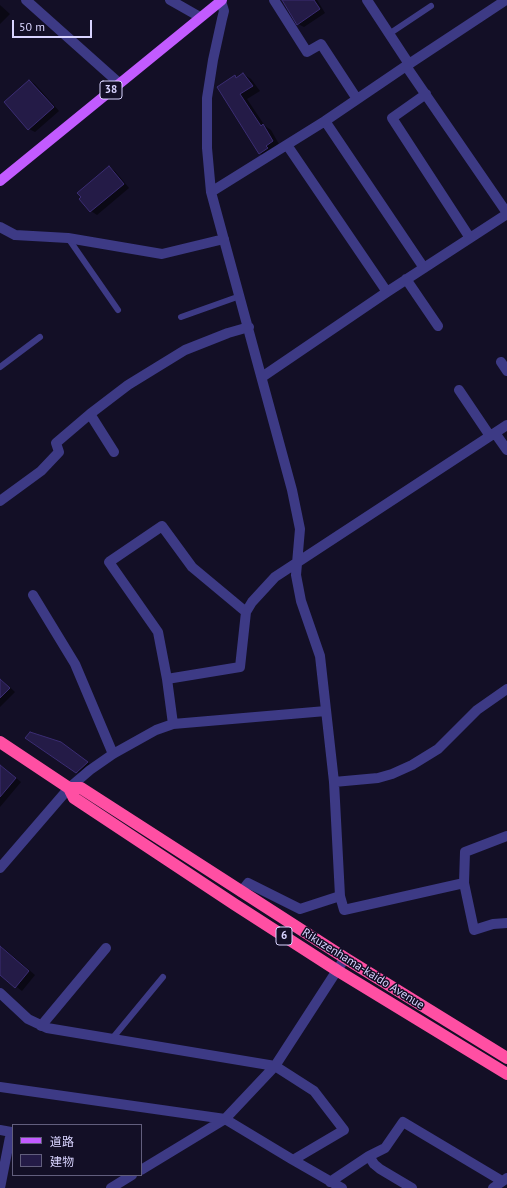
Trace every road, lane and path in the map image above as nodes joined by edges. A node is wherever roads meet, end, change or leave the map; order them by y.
1 (26, 0) edge
2 (170, 0) edge
3 (221, 0) edge
4 (274, 0) edge
5 (367, 0) edge
6 (506, 0) edge
7 (431, 6) dead end
8 (200, 17) junction
9 (389, 34) junction
10 (408, 65) junction
11 (119, 83) junction
12 (426, 94) junction
13 (358, 99) junction
14 (326, 121) junction
15 (287, 145) junction
16 (0, 181) edge
17 (211, 192) junction
18 (507, 213) edge
19 (0, 226) edge
20 (68, 238) junction
21 (470, 238) junction
22 (224, 239) junction
23 (424, 268) junction
24 (406, 279) junction
25 (387, 292) junction
26 (240, 296) junction
27 (118, 310) dead end
28 (181, 317) dead end
29 (438, 326) dead end
30 (249, 327) junction
31 (40, 337) dead end
32 (0, 367) edge
33 (262, 377) junction
34 (460, 390) dead end
35 (90, 414) junction
36 (507, 425) edge
37 (492, 434) junction
38 (507, 450) edge
39 (114, 452) dead end
40 (0, 501) edge
41 (297, 562) junction
42 (33, 595) dead end
43 (246, 612) junction
44 (167, 679) junction
45 (507, 689) edge
46 (326, 711) junction
47 (173, 724) junction
48 (0, 742) edge
49 (113, 754) junction
50 (334, 782) junction
51 (68, 788) junction
52 (507, 836) edge
53 (0, 868) edge
54 (464, 883) junction
55 (241, 892) junction
56 (340, 896) junction
57 (507, 923) edge
58 (106, 948) dead end
59 (345, 958) junction
60 (338, 971) junction
61 (163, 977) dead end
62 (0, 993) edge
63 (41, 1026) junction
64 (111, 1040) junction
65 (507, 1058) edge
66 (275, 1066) junction
67 (507, 1074) edge
68 (0, 1087) edge
69 (225, 1119) junction
70 (0, 1130) edge
71 (369, 1156) junction
72 (293, 1160) junction
73 (142, 1169) edge
74 (130, 1176) edge
75 (505, 1180) edge
76 (330, 1182) junction
77 (0, 1188) edge
78 (111, 1188) edge
79 (342, 1188) edge
80 (412, 1188) edge
81 (493, 1188) edge

1 - 11 street
2 - 8 street
3 - 8 main road, 38
3 - 17 street
4 - 13 street
5 - 9 street
6 - 10 street
7 - 9 lane
8 - 11 main road, 38
9 - 10 street
10 - 12 street
10 - 13 street
11 - 16 main road, 38
12 - 18 street
12 - 21 street
13 - 14 street
14 - 15 street
14 - 23 street
15 - 17 street
15 - 25 street
17 - 22 street
18 - 21 street
19 - 20 street
20 - 22 street
20 - 27 lane
21 - 23 street
22 - 26 street
23 - 24 street
24 - 25 street
24 - 29 street
25 - 33 street
26 - 28 lane
26 - 30 street
30 - 33 street
30 - 35 street
31 - 32 lane
33 - 41 street
34 - 37 street
35 - 39 street
35 - 40 street
36 - 37 street
37 - 38 street
37 - 41 street
41 - 43 street
41 - 46 street
42 - 49 street
43 - 44 street
43 - 44 street
44 - 47 street
45 - 50 street
46 - 47 street
46 - 50 street
47 - 49 street
48 - 51 highway, Rikuzenhama-kaido Avenue / 6
49 - 51 street
50 - 56 street
51 - 53 street
51 - 55 highway, Rikuzenhama-kaido Avenue / 6
51 - 60 highway, Rikuzenhama-kaido Avenue / 6
52 - 54 street
54 - 56 street
54 - 57 street
55 - 56 street
55 - 59 highway, Rikuzenhama-kaido Avenue / 6
58 - 63 street
59 - 60 street
59 - 65 highway, Rikuzenhama-kaido Avenue / 6
60 - 66 street
60 - 67 highway, Rikuzenhama-kaido Avenue / 6
61 - 64 lane
62 - 63 street
63 - 64 street
64 - 66 street
66 - 69 street
66 - 72 street
68 - 69 street
69 - 72 street
69 - 73 street
70 - 77 street
71 - 75 street
71 - 76 street
71 - 80 street
72 - 76 street
74 - 78 street
75 - 81 street
76 - 79 street

